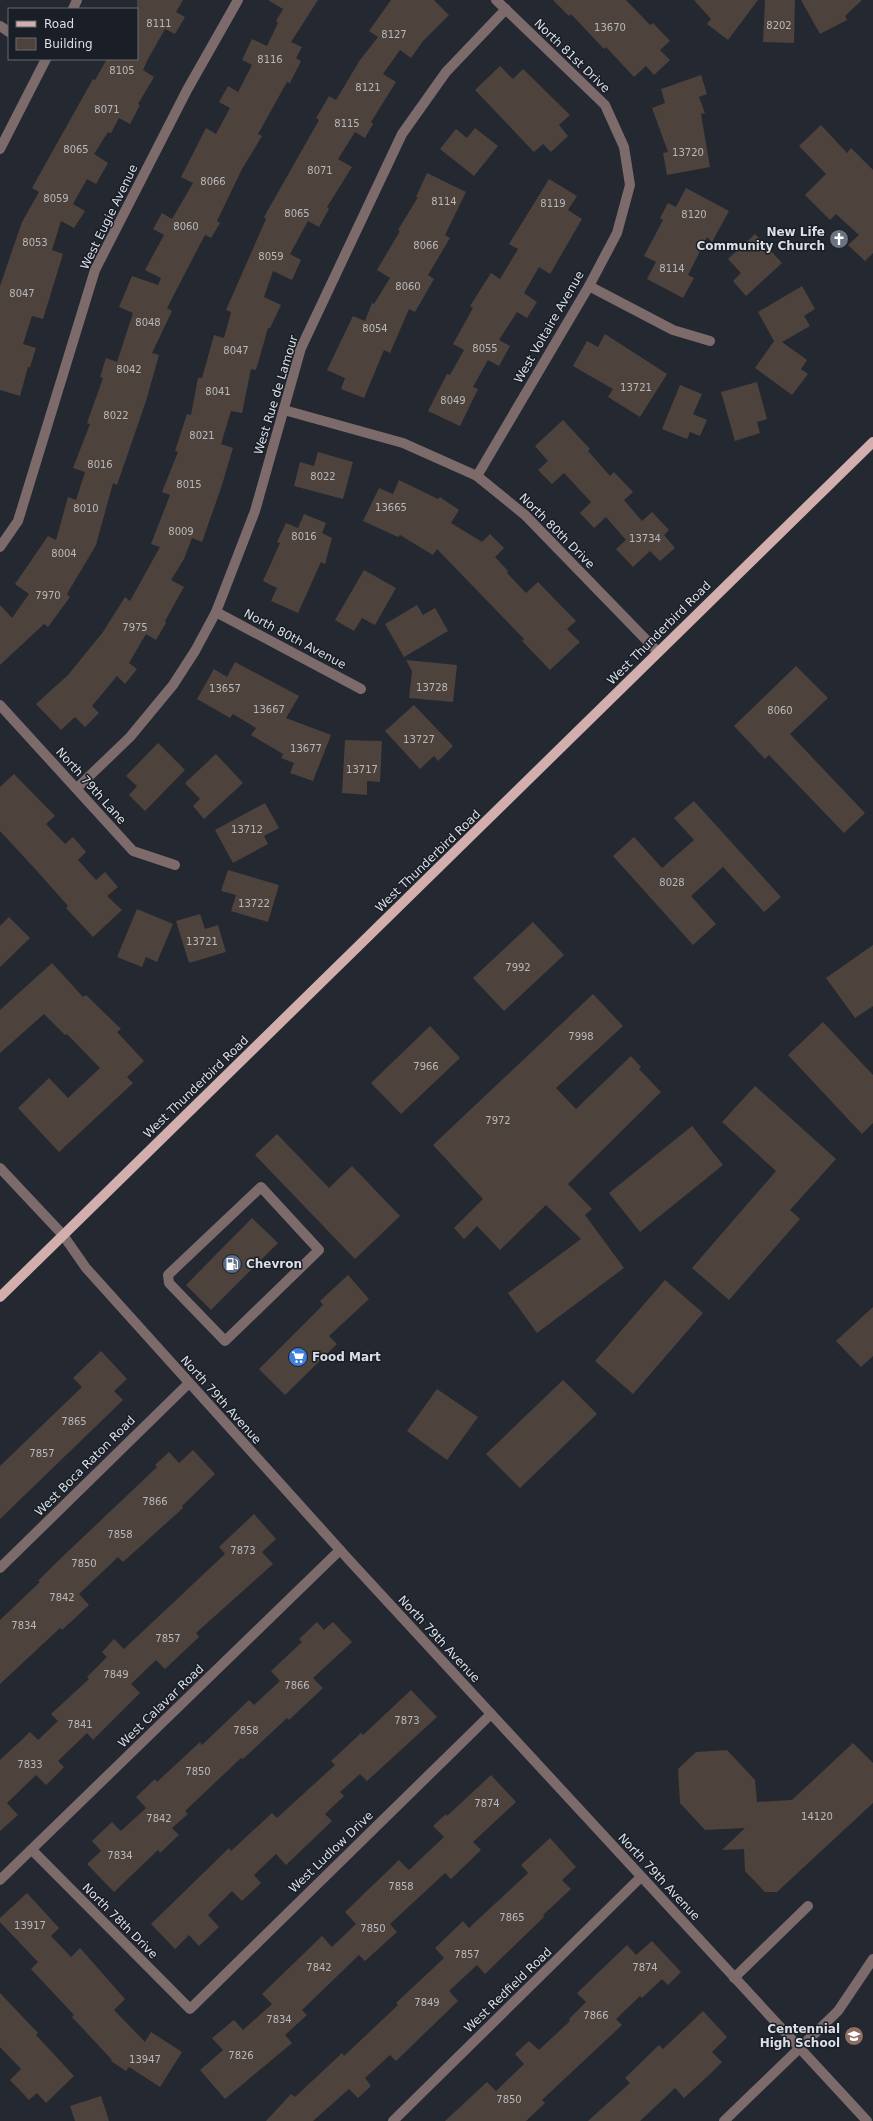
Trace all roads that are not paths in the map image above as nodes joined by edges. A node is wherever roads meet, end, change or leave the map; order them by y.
1 (238, 0) edge
2 (496, 0) edge
3 (506, 9) junction
4 (45, 60) edge
5 (0, 149) edge
6 (630, 185) joint
7 (589, 286) junction
8 (710, 341) dead end
9 (284, 410) junction
10 (873, 442) edge
11 (477, 476) junction
12 (0, 547) edge
13 (216, 612) junction
14 (658, 652) junction
15 (361, 689) dead end
16 (0, 705) edge
17 (77, 788) junction
18 (175, 865) dead end
19 (0, 1168) edge
20 (261, 1187) joint
21 (63, 1235) junction
22 (0, 1297) edge
23 (189, 1383) junction
24 (340, 1550) junction
25 (0, 1568) edge
26 (491, 1714) junction
27 (32, 1850) junction
28 (641, 1877) junction
29 (0, 1880) edge
30 (808, 1906) dead end
31 (873, 1959) edge
32 (734, 1978) junction
33 (190, 2009) joint
34 (798, 2048) junction
35 (393, 2121) edge
36 (724, 2121) edge
37 (867, 2121) edge

1 - 12 street, West Eugie Avenue
2 - 3 street, North 81st Drive
3 - 6 street, North 81st Drive
3 - 9 street, West Rue de Lamour
4 - 5 street
6 - 7 street, West Voltaire Avenue
7 - 8 street
7 - 11 street, West Voltaire Avenue
9 - 11 street, North 80th Drive
9 - 13 street, West Rue de Lamour
10 - 14 main road, West Thunderbird Road
11 - 14 street, North 80th Drive
13 - 15 street, North 80th Avenue
13 - 17 street, West Rue de Lamour
14 - 21 main road, West Thunderbird Road
16 - 17 street, North 79th Lane
17 - 18 street, North 79th Lane
19 - 21 street, North 79th Avenue
20 - 20 street
21 - 22 main road, West Thunderbird Road
21 - 23 street, North 79th Avenue
23 - 24 street, North 79th Avenue
23 - 25 street, West Boca Raton Road
24 - 26 street, North 79th Avenue
24 - 27 street, West Calavar Road
26 - 28 street, North 79th Avenue
26 - 33 street, West Ludlow Drive
27 - 29 street, West Calavar Road
27 - 33 street, North 78th Drive
28 - 32 street, North 79th Avenue
28 - 35 street, West Redfield Road
30 - 32 street
31 - 34 street
32 - 34 street, North 79th Avenue
34 - 36 street
34 - 37 street, North 79th Avenue

